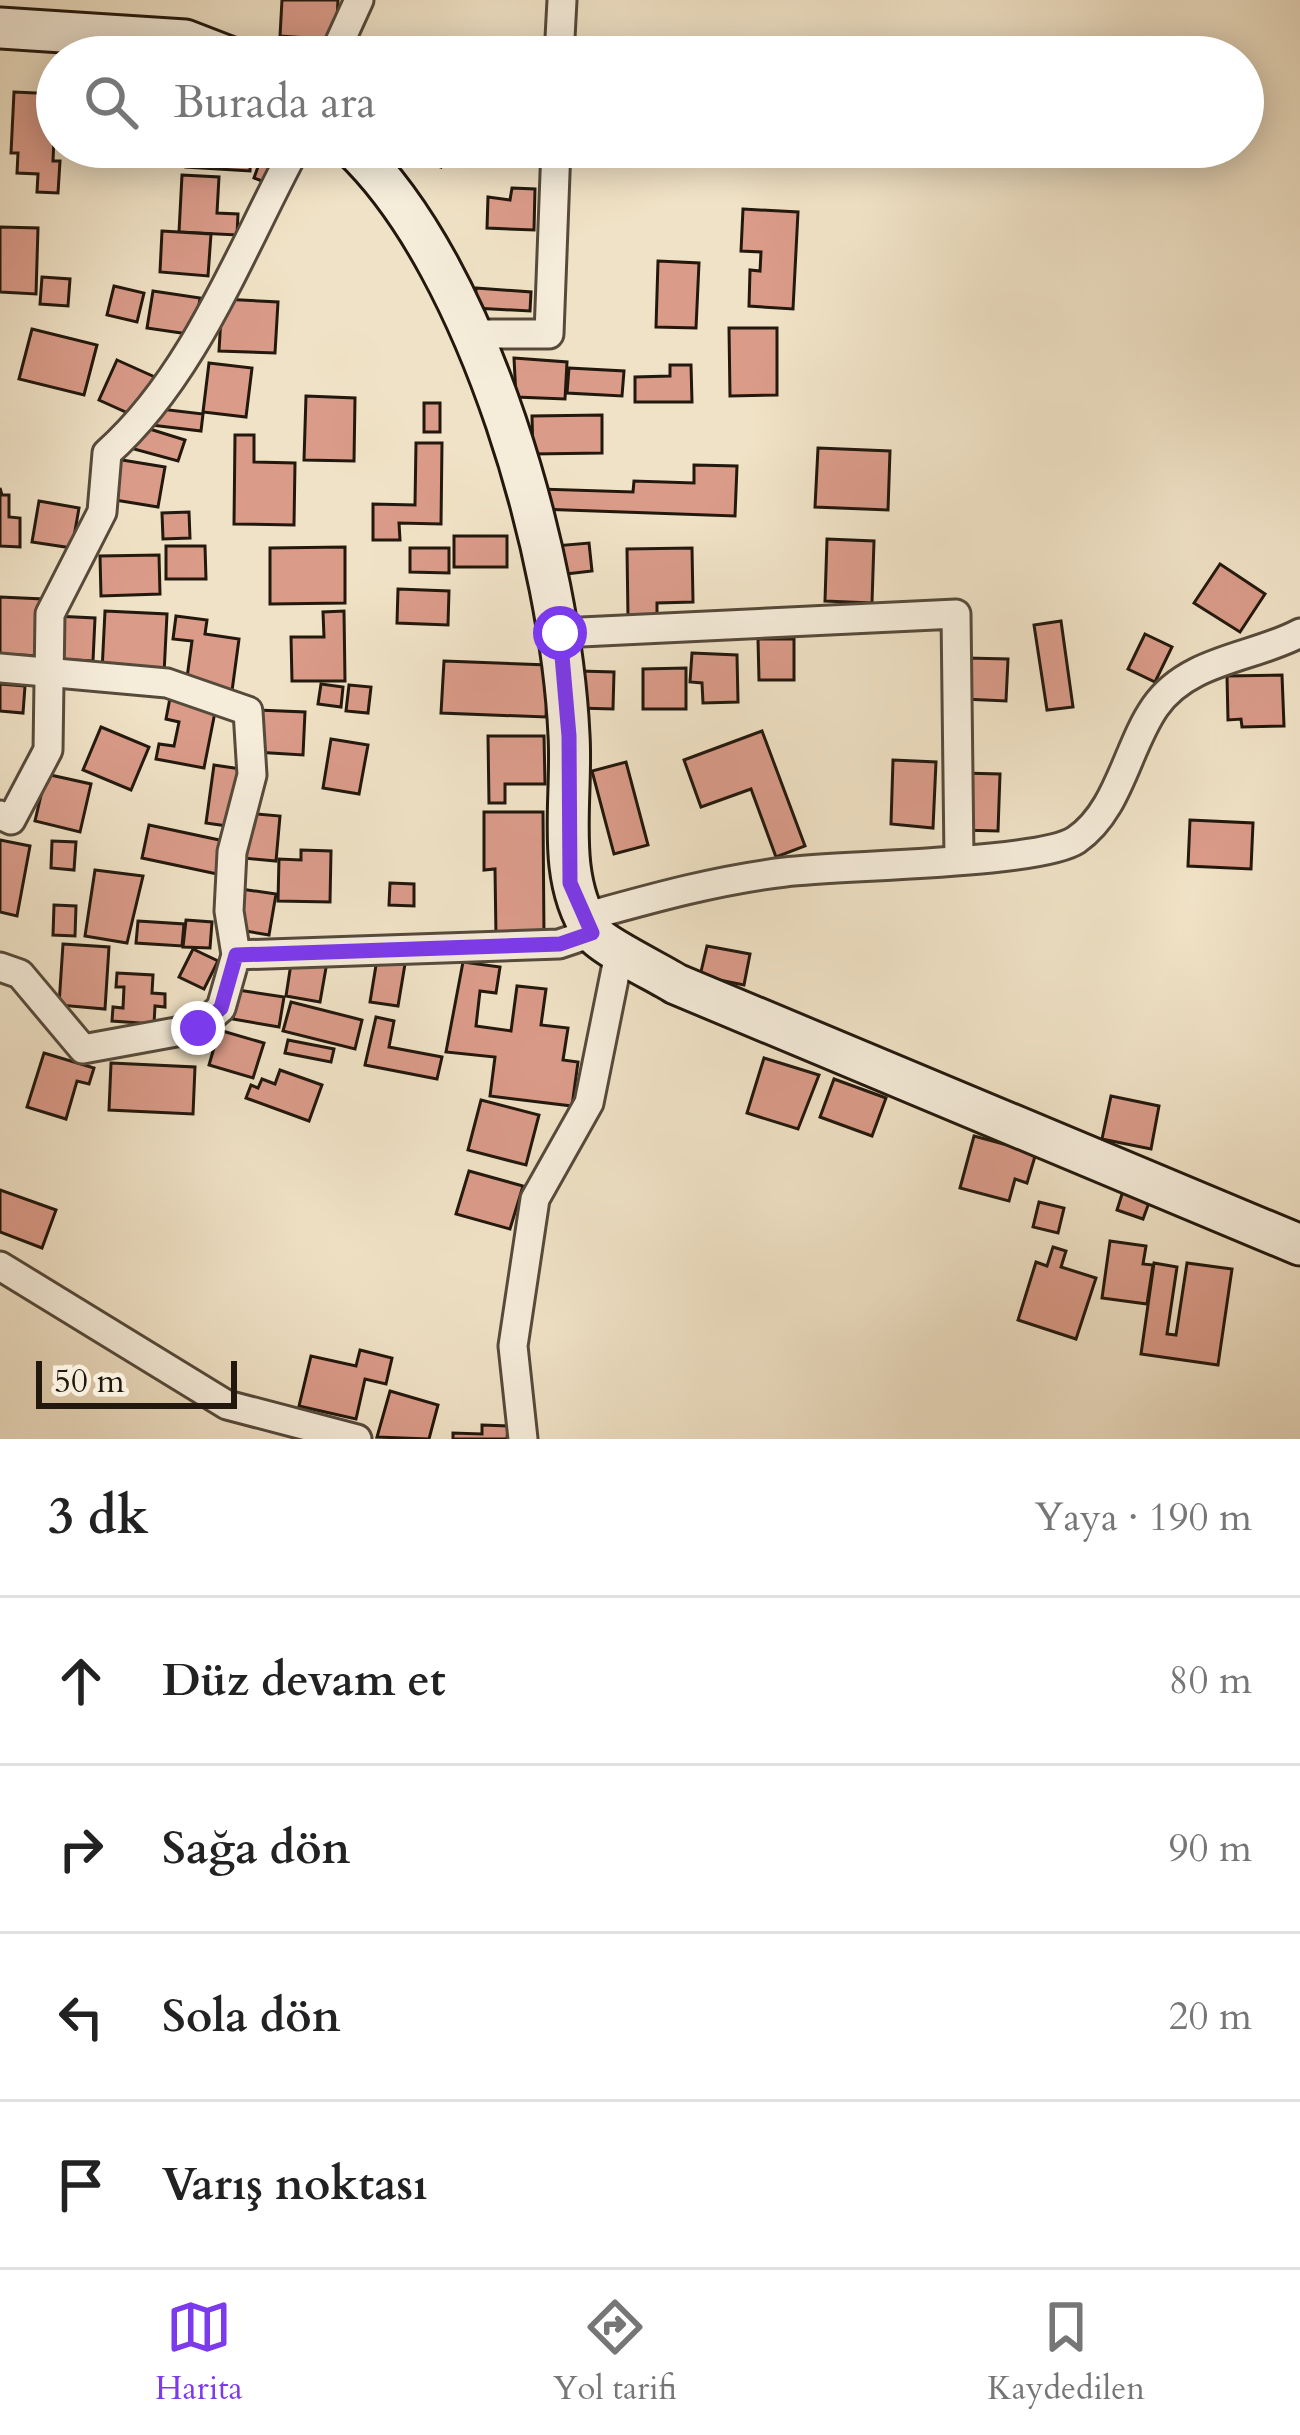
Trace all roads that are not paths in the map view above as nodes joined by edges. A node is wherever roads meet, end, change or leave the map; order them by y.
1 (359, 0) edge
2 (562, 0) edge
3 (9, 19) edge
4 (151, 36) edge
5 (343, 36) edge
6 (561, 36) edge
7 (285, 168) edge
8 (370, 168) edge
9 (555, 168) edge
10 (471, 334) junction
11 (560, 633) junction
12 (1299, 635) edge
13 (0, 668) edge
14 (47, 672) junction
15 (0, 815) edge
16 (958, 857) junction
17 (600, 933) junction
18 (236, 955) junction
19 (0, 967) edge
20 (1300, 1245) edge
21 (0, 1266) edge
22 (357, 1439) edge
23 (523, 1439) edge

1 - 5 street
2 - 6 street
3 - 4 street
7 - 14 street
8 - 10 street
9 - 10 street
10 - 11 street
11 - 16 street
11 - 17 street
12 - 16 street
13 - 14 street
14 - 15 street
14 - 18 street
16 - 17 street
17 - 18 street
17 - 20 street
17 - 23 street
18 - 19 street
21 - 22 street

